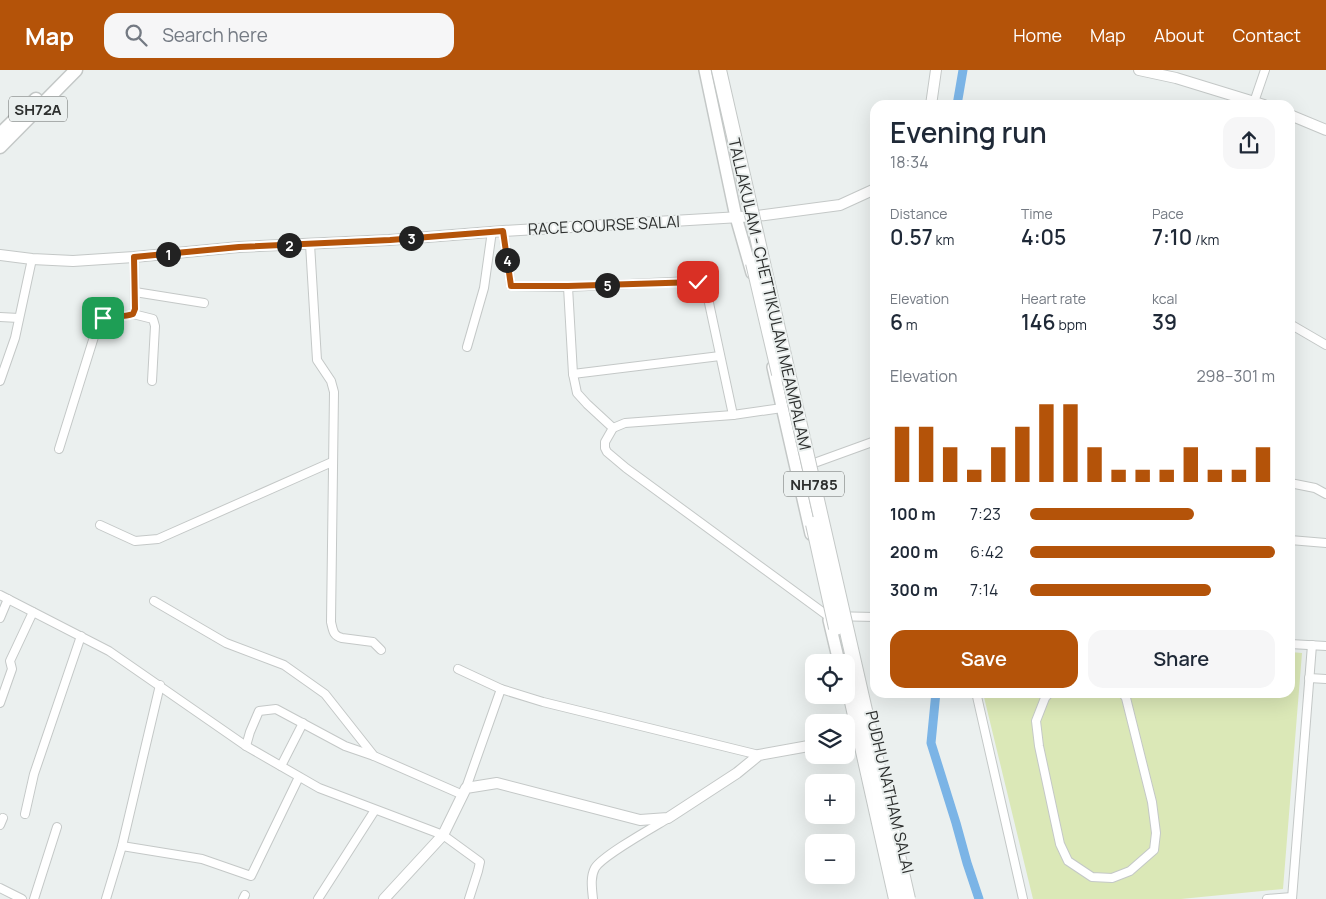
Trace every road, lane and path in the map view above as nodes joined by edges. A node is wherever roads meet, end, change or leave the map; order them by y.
1 (65, 70) edge
2 (76, 70) edge
3 (705, 70) edge
4 (711, 70) edge
5 (719, 70) edge
6 (725, 70) edge
7 (936, 70) edge
8 (1139, 70) edge
9 (1266, 70) edge
10 (932, 100) edge
11 (1245, 100) edge
12 (1258, 100) edge
13 (1295, 117) edge
14 (1326, 130) edge
15 (0, 134) edge
16 (0, 147) edge
17 (870, 191) edge
18 (757, 216) junction
19 (736, 217) junction
20 (492, 231) junction
21 (503, 231) junction
22 (310, 244) junction
23 (0, 255) edge
24 (134, 257) junction
25 (32, 259) junction
26 (568, 286) junction
27 (135, 292) junction
28 (204, 303) dead end
29 (133, 314) junction
30 (0, 317) edge
31 (19, 318) junction
32 (1295, 327) edge
33 (1326, 345) edge
34 (467, 347) dead end
35 (720, 356) junction
36 (572, 374) junction
37 (0, 381) edge
38 (152, 381) dead end
39 (782, 408) junction
40 (733, 415) junction
41 (613, 428) junction
42 (870, 443) edge
43 (59, 449) dead end
44 (332, 462) junction
45 (815, 464) junction
46 (796, 469) junction
47 (1295, 485) edge
48 (1326, 494) edge
49 (100, 525) dead end
50 (1295, 540) edge
51 (1326, 543) edge
52 (0, 595) edge
53 (8, 600) junction
54 (154, 601) dead end
55 (33, 612) junction
56 (828, 616) junction
57 (849, 617) junction
58 (870, 617) edge
59 (0, 618) edge
60 (80, 636) junction
61 (1295, 644) edge
62 (1312, 645) junction
63 (1326, 646) edge
64 (381, 650) dead end
65 (837, 654) edge
66 (842, 654) edge
67 (458, 669) dead end
68 (1309, 678) junction
69 (1326, 680) edge
70 (160, 685) junction
71 (502, 689) junction
72 (977, 698) edge
73 (1045, 698) edge
74 (1126, 698) edge
75 (0, 703) edge
76 (852, 704) edge
77 (303, 723) junction
78 (877, 735) junction
79 (855, 739) edge
80 (246, 746) junction
81 (805, 746) edge
82 (759, 754) junction
83 (374, 756) junction
84 (855, 759) edge
85 (281, 766) junction
86 (300, 777) junction
87 (464, 791) junction
88 (375, 810) junction
89 (25, 814) dead end
90 (668, 818) junction
91 (57, 828) dead end
92 (443, 835) junction
93 (122, 846) junction
94 (0, 888) edge
95 (1292, 898) edge
96 (22, 899) edge
97 (34, 899) edge
98 (106, 899) edge
99 (318, 899) edge
100 (384, 899) edge
101 (469, 899) edge
102 (594, 899) edge
103 (891, 899) edge
104 (896, 899) edge
105 (908, 899) edge
106 (915, 899) edge
107 (1024, 899) edge
108 (1267, 899) edge

1 - 15 main road, SH72A
2 - 16 main road, SH72A
3 - 19 main road
4 - 66 highway, TALLAKULAM - CHETTIKULAM MEAMPALAM / NH785, bridge
5 - 105 highway, TALLAKULAM - CHETTIKULAM MEAMPALAM / NH785, bridge
6 - 18 main road, PUDHU NATHAM SALAI
7 - 10 street
8 - 11 street
9 - 12 street
13 - 14 street
17 - 18 street, RACE COURSE SALAI
18 - 19 street, RACE COURSE SALAI
18 - 45 main road, PUDHU NATHAM SALAI
19 - 21 street, RACE COURSE SALAI
19 - 39 main road
20 - 21 street, RACE COURSE SALAI
20 - 22 street, RACE COURSE SALAI
20 - 34 street
21 - 26 street
22 - 24 street, RACE COURSE SALAI
22 - 44 street
23 - 25 street, RACE COURSE SALAI
24 - 25 street, RACE COURSE SALAI
24 - 27 street
25 - 31 street
26 - 35 street
26 - 36 street
27 - 28 street
27 - 29 street
29 - 38 street
29 - 43 street
30 - 31 street
31 - 37 street
32 - 33 street
35 - 36 street
35 - 40 street
36 - 41 street
39 - 40 street
39 - 46 main road
40 - 41 street
41 - 56 street
42 - 45 street
44 - 49 street
44 - 64 street
45 - 46 street
45 - 57 main road, PUDHU NATHAM SALAI
46 - 56 main road
47 - 48 street
50 - 51 street
52 - 53 street
53 - 55 street
53 - 59 street
54 - 83 street
55 - 60 street
55 - 75 street
56 - 57 street
56 - 65 main road
57 - 58 street
57 - 78 main road, PUDHU NATHAM SALAI
60 - 70 street
60 - 89 street
61 - 62 street
62 - 63 street
62 - 68 street
67 - 71 street
68 - 69 street
68 - 95 street
70 - 80 street
70 - 93 street
71 - 82 street
71 - 87 street
72 - 107 street
73 - 74 street
76 - 104 highway, bridge
77 - 80 street
77 - 83 street
77 - 85 street
78 - 79 street
78 - 106 main road, PUDHU NATHAM SALAI
80 - 85 street
81 - 82 street
82 - 90 street
83 - 87 street
84 - 103 main road, PUDHU NATHAM SALAI
85 - 86 street
86 - 88 street
86 - 93 street
87 - 90 street
87 - 92 street
88 - 92 street
88 - 99 street
90 - 102 street
91 - 97 street
92 - 100 street
92 - 101 street
93 - 98 street
94 - 96 street
95 - 108 street

